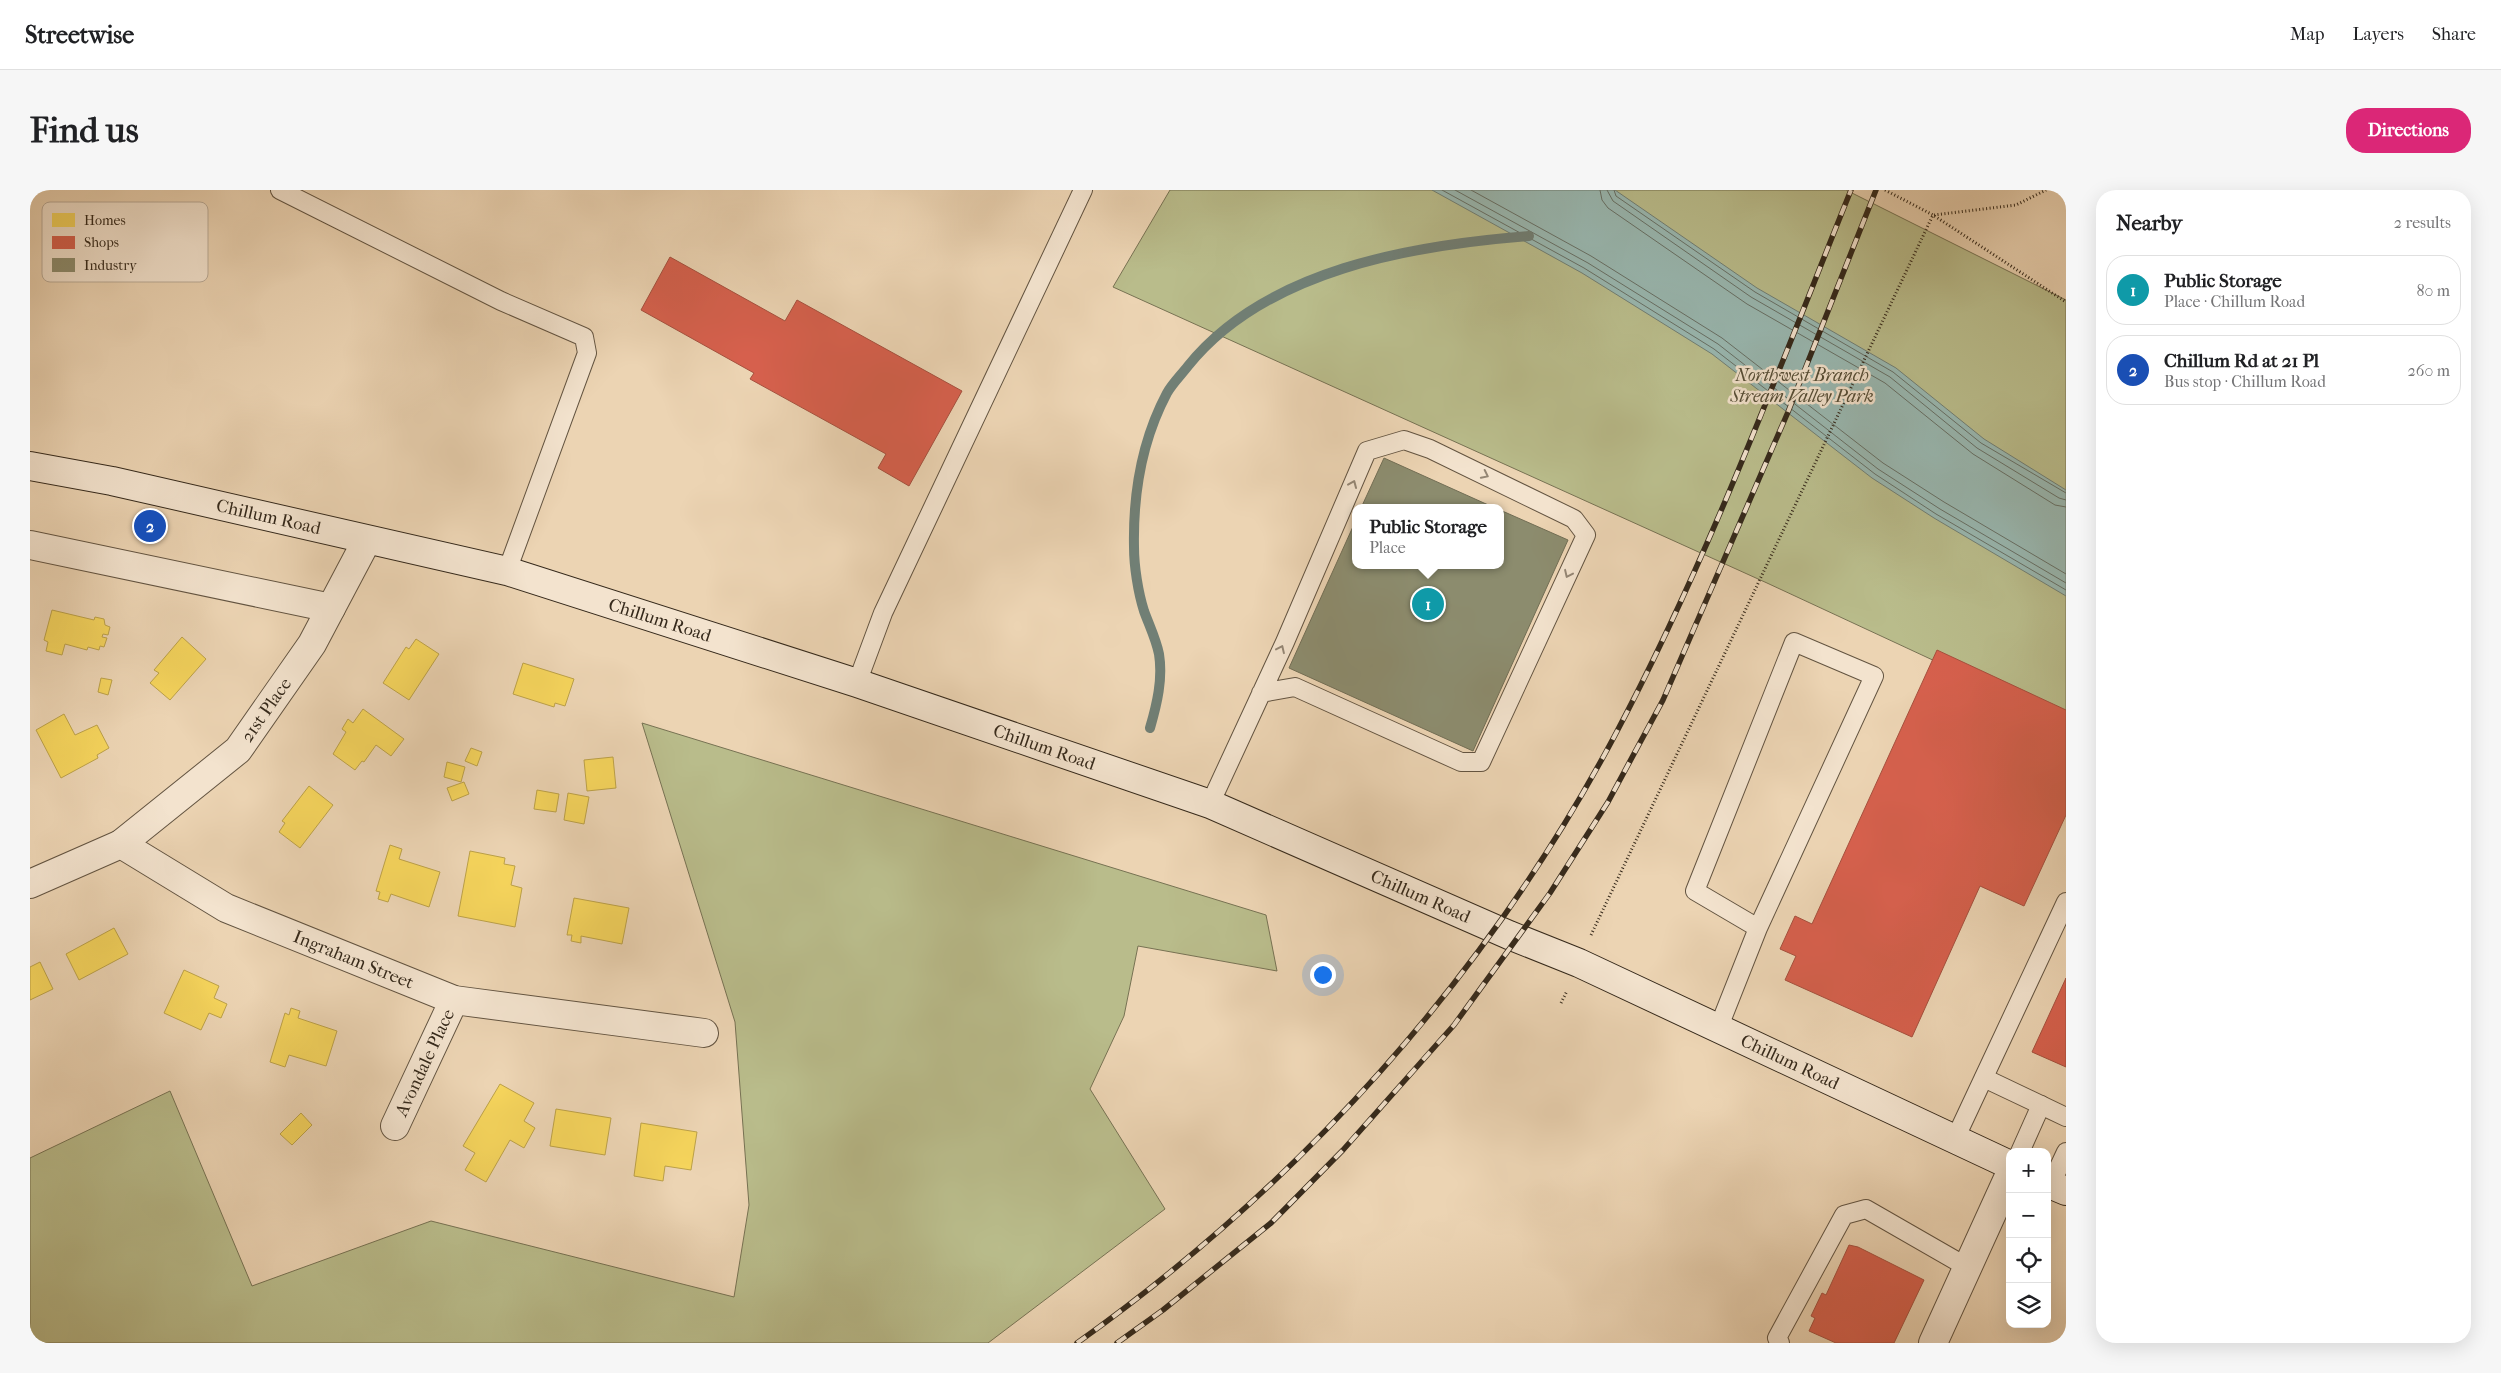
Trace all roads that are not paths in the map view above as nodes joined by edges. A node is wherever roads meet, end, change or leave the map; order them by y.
1 (280, 190) edge
2 (1083, 190) edge
3 (30, 466) edge
4 (367, 540) junction
5 (30, 544) edge
6 (507, 571) junction
7 (331, 608) junction
8 (858, 683) junction
9 (1261, 693) junction
10 (1210, 804) junction
11 (122, 844) junction
12 (30, 884) edge
13 (2066, 902) edge
14 (1758, 928) junction
15 (454, 1000) junction
16 (1718, 1028) junction
17 (704, 1033) dead end
18 (1984, 1078) junction
19 (2041, 1105) junction
20 (2066, 1117) edge
21 (395, 1126) dead end
22 (1955, 1139) junction
23 (2022, 1148) edge
24 (2066, 1152) edge
25 (2006, 1163) edge
26 (2006, 1183) edge
27 (2055, 1186) edge
28 (1967, 1267) junction
29 (1780, 1343) edge
30 (1933, 1343) edge

1 - 6 lane
2 - 8 lane
3 - 4 main road, Chillum Road
4 - 6 main road, Chillum Road
4 - 7 main road, 21st Place
5 - 7 main road
6 - 8 main road, Chillum Road
7 - 11 main road, 21st Place
8 - 10 main road, Chillum Road
9 -> 9 lane
9 - 10 lane
10 - 16 main road, Chillum Road
11 - 12 main road
11 - 15 main road, Ingraham Street
13 - 18 lane
14 - 14 lane
14 - 16 lane
15 - 17 main road, Ingraham Street
15 - 21 main road, Avondale Place
16 - 22 main road, Chillum Road
18 - 19 lane
18 - 22 lane
19 - 20 lane
19 - 23 lane
22 - 25 main road, Chillum Road
24 - 27 lane
26 - 28 main road
28 - 29 lane
28 - 30 main road

